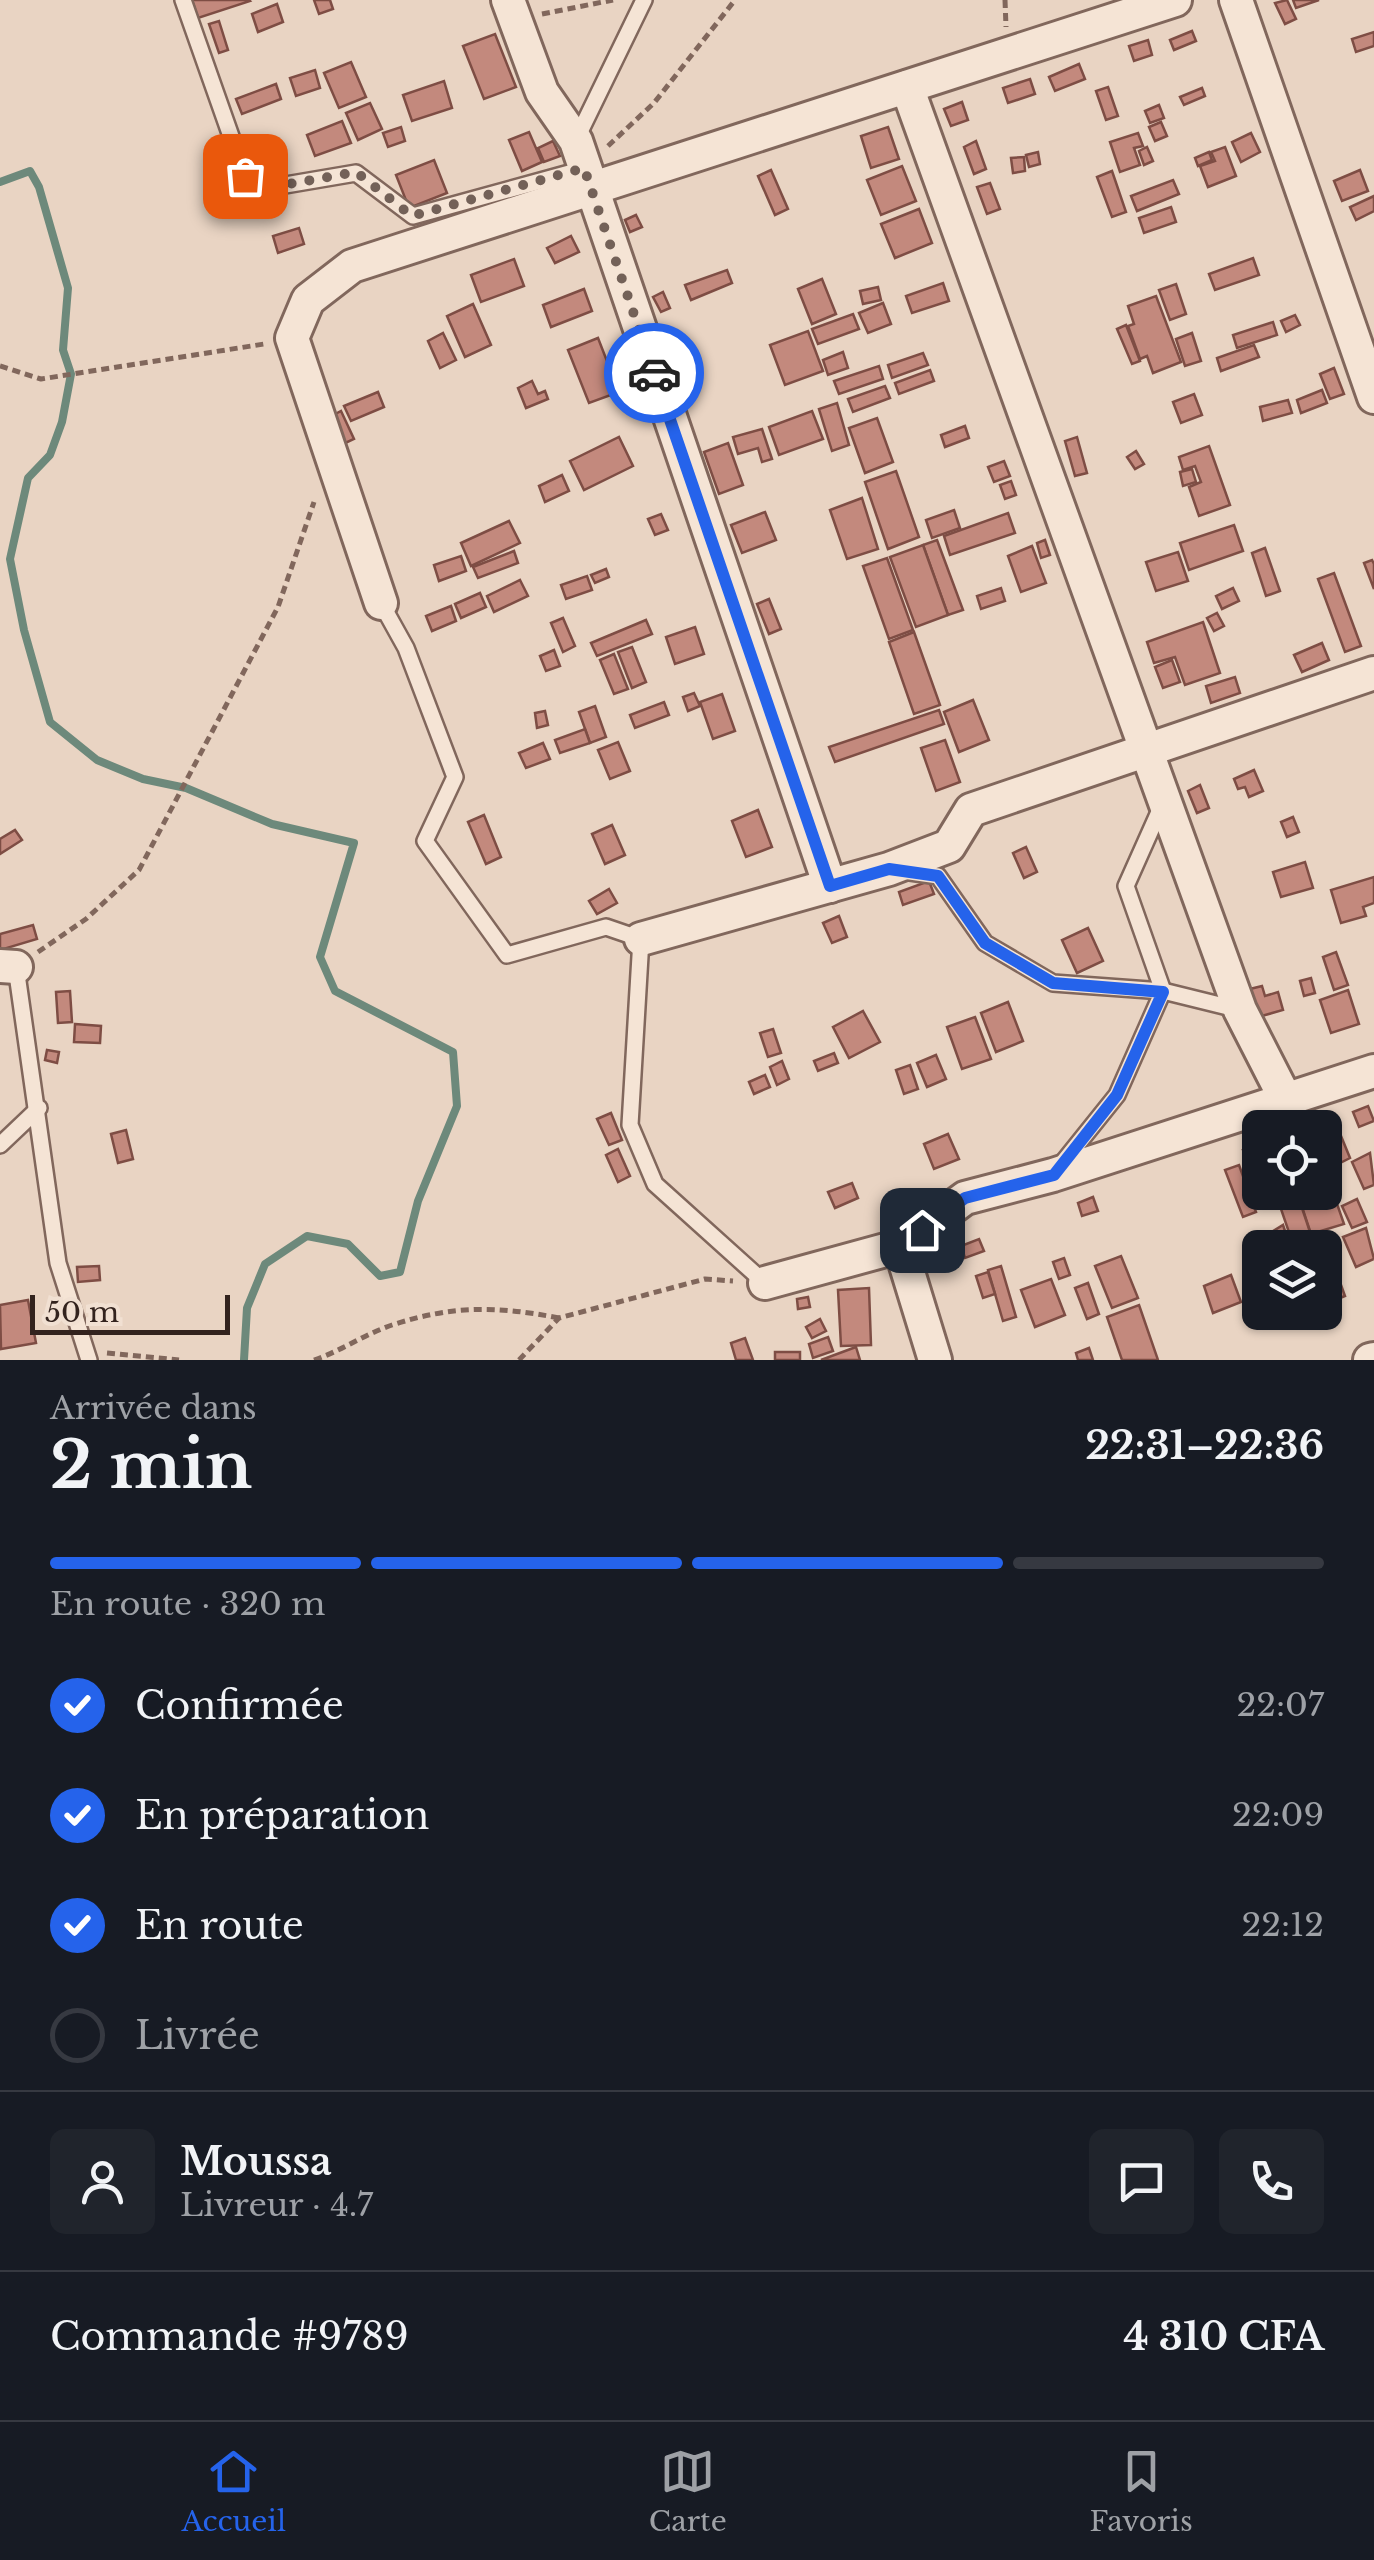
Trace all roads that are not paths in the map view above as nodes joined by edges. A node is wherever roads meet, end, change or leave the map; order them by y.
1 (183, 0) edge
2 (644, 0) edge
3 (1175, 0) edge
4 (1236, 0) edge
5 (512, 12) edge
6 (907, 87) junction
7 (583, 165) junction
8 (1374, 397) edge
9 (381, 604) joint
10 (1374, 673) edge
11 (1144, 749) junction
12 (1164, 799) junction
13 (889, 869) junction
14 (830, 886) junction
15 (640, 939) junction
16 (8, 966) edge
17 (1163, 992) junction
18 (1240, 1010) junction
19 (1365, 1078) edge
20 (1286, 1100) junction
21 (40, 1108) junction
22 (0, 1145) edge
23 (1054, 1175) junction
24 (900, 1246) junction
25 (765, 1282) joint
26 (88, 1356) edge
27 (935, 1360) edge

1 - 7 lane
2 - 7 lane
3 - 6 street
4 - 8 street
5 - 7 street
6 - 7 street
6 - 11 street
7 - 9 street
7 - 14 street
9 - 15 lane
10 - 11 street
11 - 12 street
11 - 13 street
12 - 17 lane
12 - 18 street
13 - 14 street
13 - 17 lane
14 - 15 street
15 - 25 lane
16 - 21 lane
17 - 18 lane
17 - 23 lane
18 - 20 street
19 - 20 street
20 - 23 street
21 - 22 lane
21 - 26 lane
23 - 24 street
24 - 25 street
24 - 27 street

